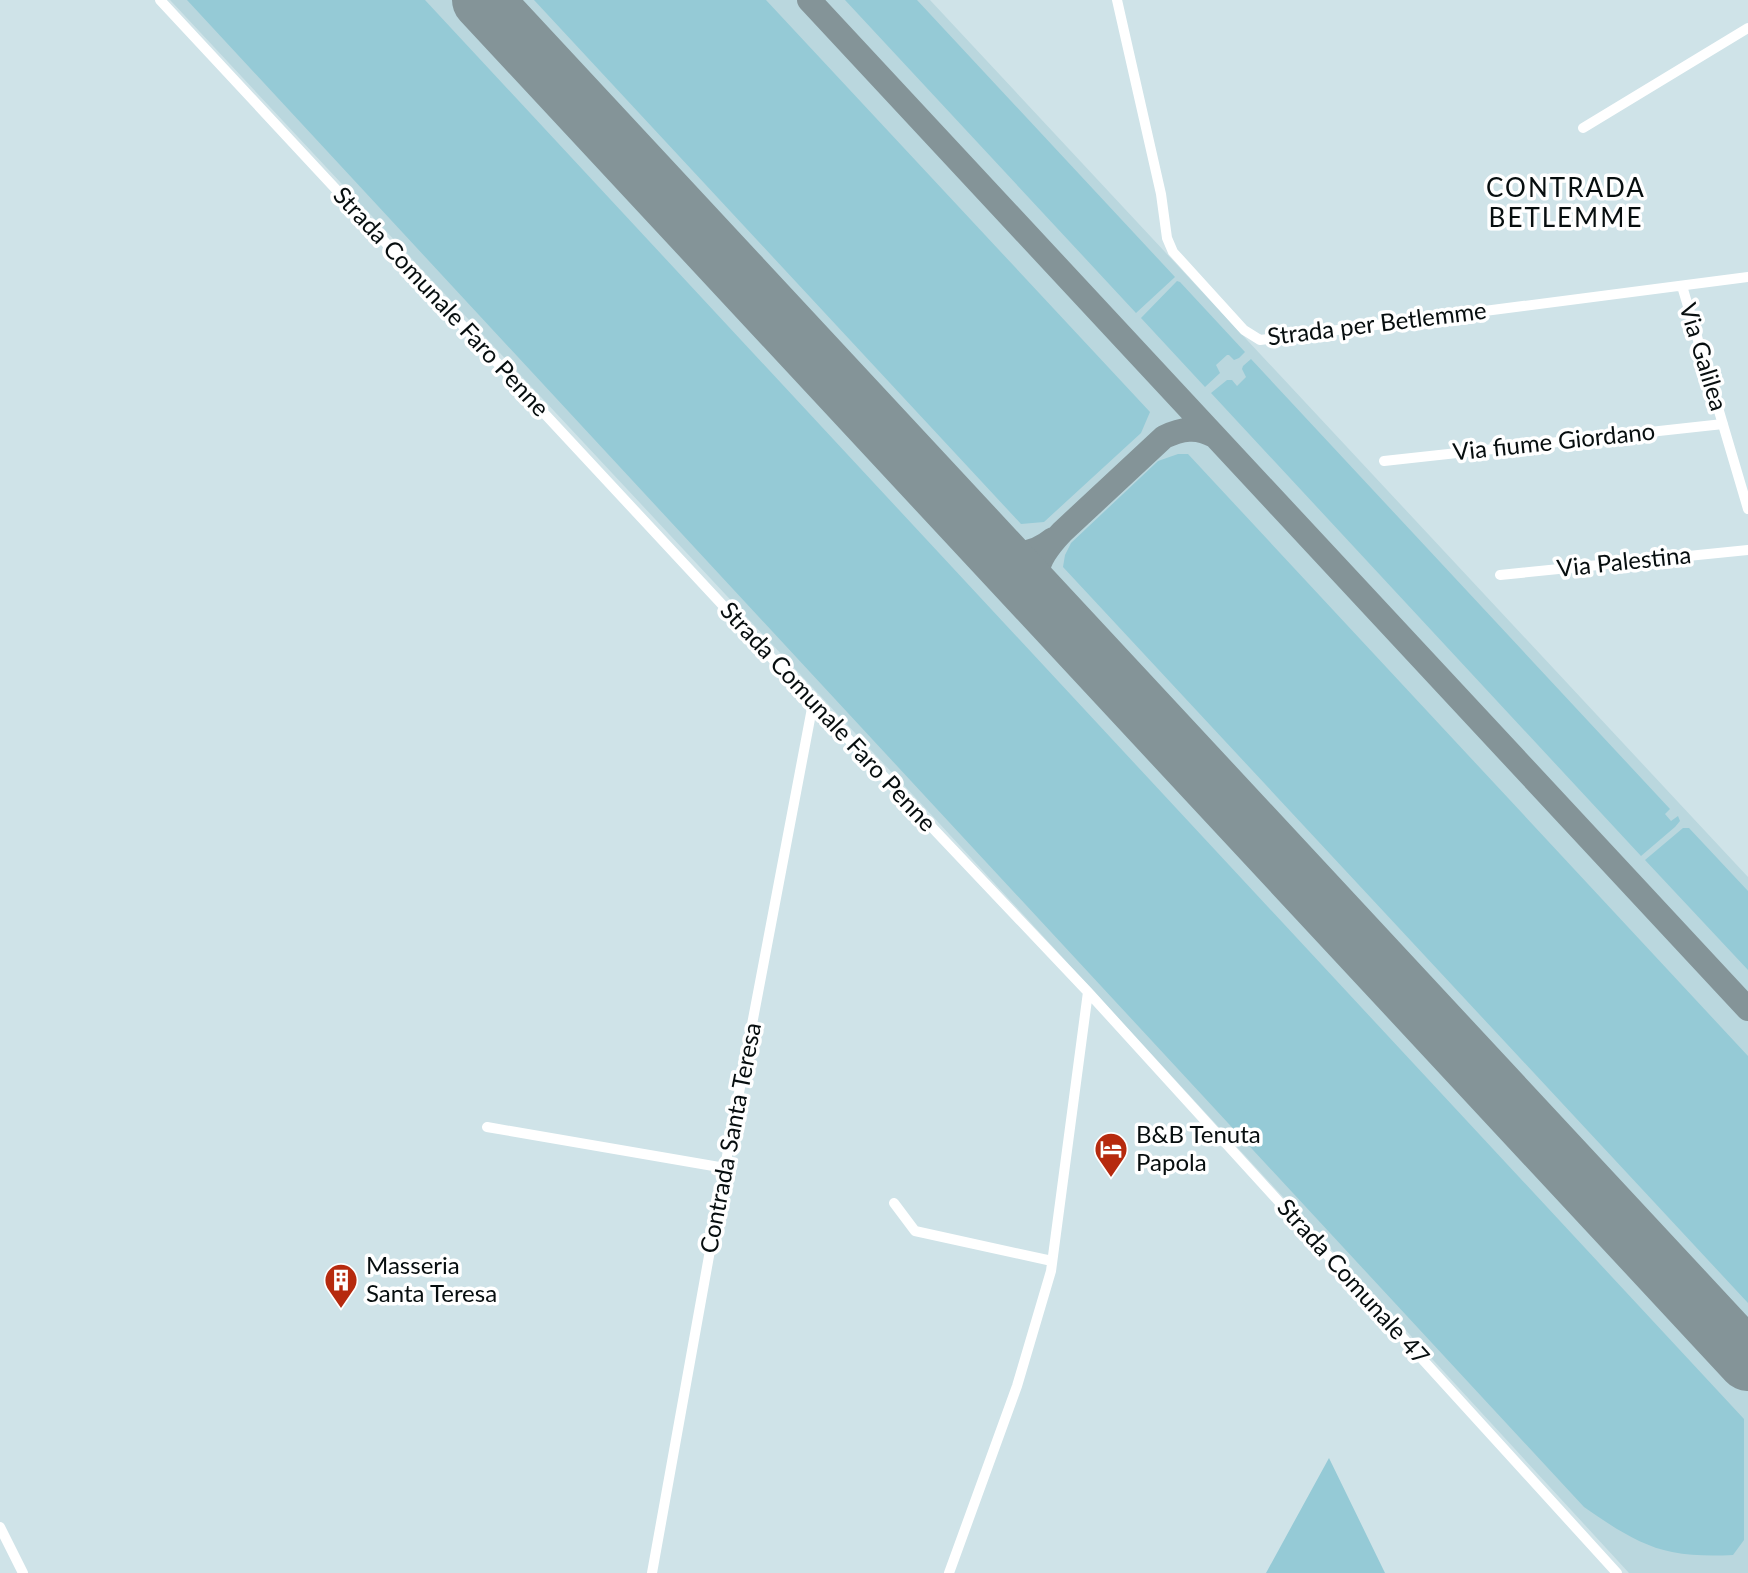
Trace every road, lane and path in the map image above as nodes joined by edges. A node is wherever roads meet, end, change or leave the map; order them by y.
1 (160, 0) edge
2 (1117, 0) edge
3 (1748, 28) edge
4 (1583, 128) dead end
5 (1748, 277) edge
6 (1682, 286) junction
7 (1723, 424) junction
8 (1384, 461) dead end
9 (1748, 509) edge
10 (1748, 550) edge
11 (1500, 575) dead end
12 (813, 703) junction
13 (1088, 992) junction
14 (487, 1126) dead end
15 (725, 1168) junction
16 (894, 1203) dead end
17 (1052, 1261) junction
18 (0, 1527) edge
19 (23, 1573) edge
20 (652, 1573) edge
21 (949, 1573) edge
22 (1617, 1573) edge

1 - 12 street, Strada Comunale Faro Penne
2 - 6 street, Strada per Betlemme
3 - 4 street
5 - 6 street, Strada per Betlemme
6 - 7 street, Via Galilea
7 - 8 street, Via fiume Giordano
7 - 9 street, Via Galilea
10 - 11 street, Via Palestina
12 - 13 street, Strada Comunale Faro Penne
12 - 15 street, Contrada Santa Teresa
13 - 17 street
13 - 22 street, Strada Comunale 47
14 - 15 street
15 - 20 street, Contrada Santa Teresa
16 - 17 street
17 - 21 street
18 - 19 street

